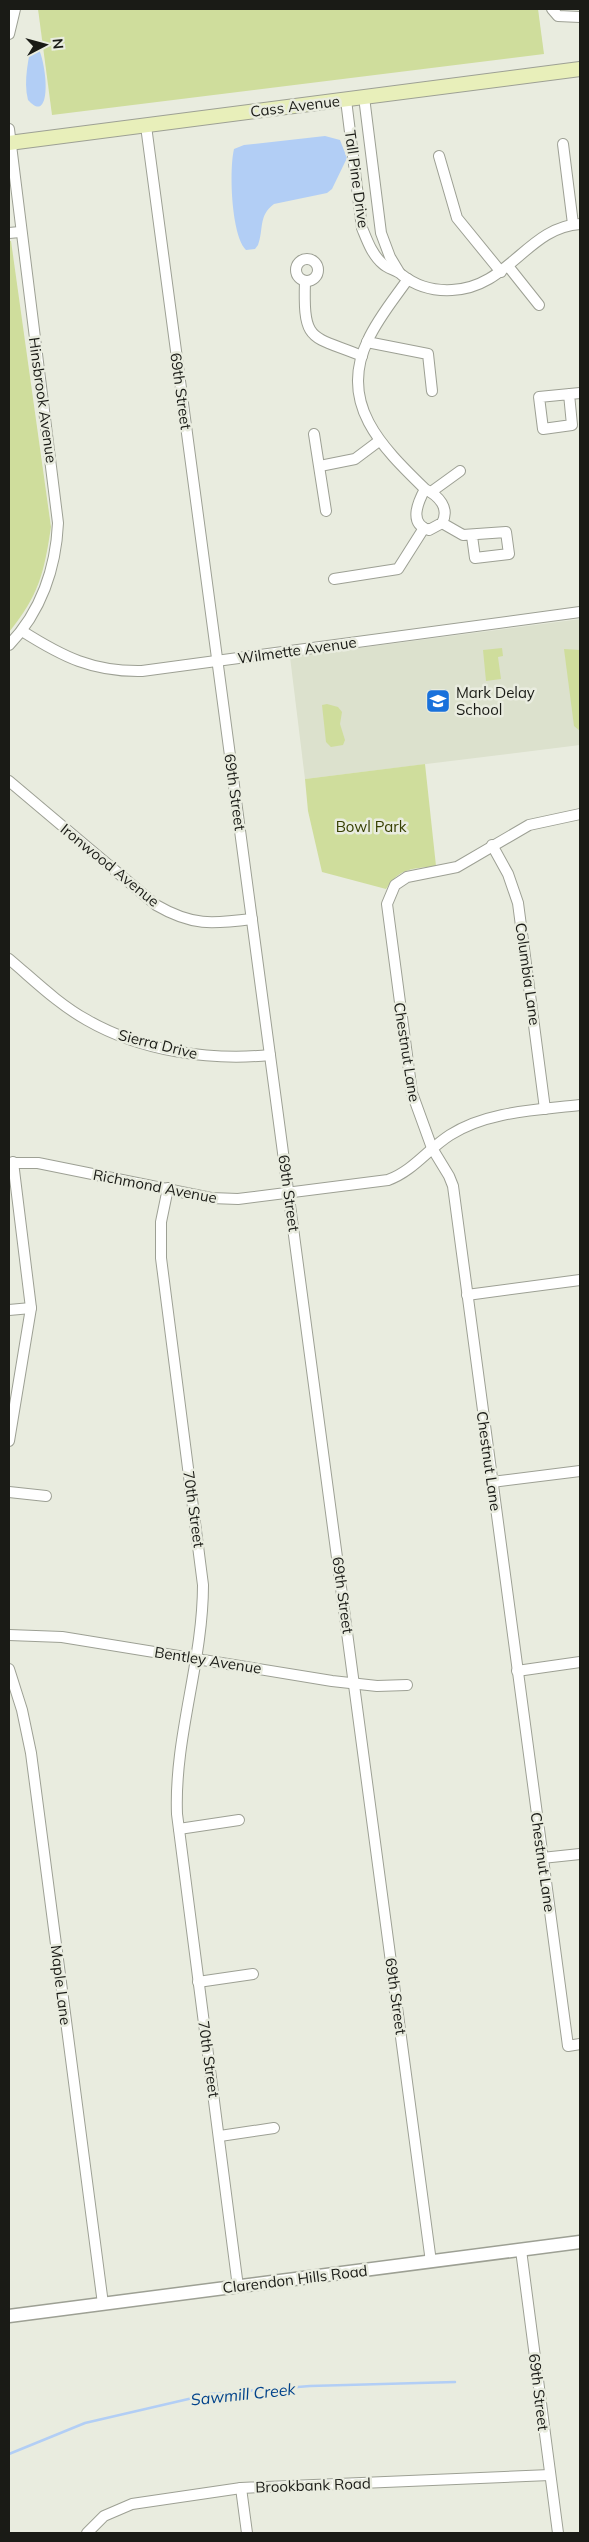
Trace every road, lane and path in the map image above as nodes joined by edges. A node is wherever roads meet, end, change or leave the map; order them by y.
1 (15, 9) edge
2 (552, 9) edge
3 (580, 18) edge
4 (9, 34) edge
5 (580, 69) edge
6 (364, 97) junction
7 (346, 100) junction
8 (146, 126) junction
9 (9, 129) edge
10 (10, 143) edge
11 (563, 144) dead end
12 (439, 156) dead end
13 (577, 224) edge
14 (20, 232) junction
15 (9, 234) edge
16 (505, 269) junction
17 (404, 276) junction
18 (305, 281) dead end
19 (539, 305) dead end
20 (367, 342) junction
21 (362, 356) junction
22 (432, 391) dead end
23 (580, 393) edge
24 (569, 394) dead end
25 (314, 434) dead end
26 (379, 441) junction
27 (320, 466) junction
28 (460, 471) dead end
29 (428, 491) junction
30 (326, 511) dead end
31 (442, 523) junction
32 (424, 528) junction
33 (472, 536) dead end
34 (334, 579) dead end
35 (580, 612) edge
36 (22, 631) junction
37 (9, 645) edge
38 (218, 661) junction
39 (9, 781) edge
40 (580, 814) edge
41 (492, 844) junction
42 (252, 919) junction
43 (9, 959) edge
44 (270, 1055) junction
45 (580, 1105) edge
46 (545, 1109) junction
47 (432, 1148) junction
48 (11, 1162) edge
49 (168, 1188) junction
50 (289, 1193) junction
51 (580, 1280) edge
52 (467, 1294) junction
53 (31, 1308) junction
54 (9, 1310) edge
55 (9, 1441) edge
56 (580, 1471) edge
57 (492, 1482) junction
58 (9, 1492) edge
59 (46, 1496) dead end
60 (9, 1635) edge
61 (196, 1658) junction
62 (580, 1662) edge
63 (9, 1669) edge
64 (518, 1670) junction
65 (354, 1683) junction
66 (407, 1685) dead end
67 (239, 1820) dead end
68 (179, 1829) junction
69 (580, 1854) edge
70 (542, 1858) junction
71 (252, 1974) dead end
72 (198, 1982) junction
73 (580, 2044) edge
74 (274, 2128) dead end
75 (220, 2136) junction
76 (580, 2242) edge
77 (521, 2250) junction
78 (431, 2262) junction
79 (238, 2286) junction
80 (103, 2304) junction
81 (9, 2316) edge
82 (550, 2475) junction
83 (241, 2488) junction
84 (87, 2533) edge
85 (247, 2533) edge
86 (558, 2533) edge

1 - 4 street
2 - 3 street
5 - 6 main road, Cass Avenue
6 - 7 main road, Cass Avenue
6 - 17 street, Tall Pine Drive
7 - 8 main road, Cass Avenue
7 - 17 street, Tall Pine Drive
8 - 10 main road, Cass Avenue
8 - 38 street, 69th Street
9 - 10 street, Hinsbrook Avenue
10 - 14 street, Hinsbrook Avenue
11 - 13 street
12 - 16 street
13 - 16 street, Tall Pine Drive
14 - 15 street
14 - 36 street, Hinsbrook Avenue
16 - 17 street, Tall Pine Drive
16 - 19 street
17 - 20 street
18 - 21 street
20 - 21 street
20 - 22 street
21 - 26 street
23 - 24 street
25 - 27 street
26 - 27 street
26 - 29 street
27 - 30 street
28 - 29 street
29 - 31 street
29 - 32 street
31 - 32 street
31 - 33 street
32 - 34 street
35 - 38 street, Wilmette Avenue
36 - 37 street, Hinsbrook Avenue
36 - 38 street, Wilmette Avenue
38 - 42 street, 69th Street
39 - 42 street, Ironwood Avenue
40 - 41 street
41 - 46 street, Columbia Lane
41 - 47 street, Chestnut Lane
42 - 44 street, 69th Street
43 - 44 street, Sierra Drive
44 - 50 street, 69th Street
45 - 46 street, Richmond Avenue
46 - 47 street, Richmond Avenue
47 - 50 street, Richmond Avenue
47 - 52 street, Chestnut Lane
48 - 49 street, Richmond Avenue
48 - 53 street
49 - 50 street, Richmond Avenue
49 - 61 street, 70th Street
50 - 65 street, 69th Street
51 - 52 street
52 - 57 street, Chestnut Lane
53 - 54 street
53 - 55 street
56 - 57 street
57 - 64 street, Chestnut Lane
58 - 59 street
60 - 61 street, Bentley Avenue
61 - 65 street, Bentley Avenue
61 - 68 street, 70th Street
62 - 64 street
63 - 80 street, Maple Lane
64 - 70 street, Chestnut Lane
65 - 66 street, Bentley Avenue
65 - 78 street, 69th Street
67 - 68 street
68 - 72 street, 70th Street
69 - 70 street
70 - 73 street, Chestnut Lane
71 - 72 street
72 - 75 street, 70th Street
74 - 75 street
75 - 79 street, 70th Street
76 - 77 street, Clarendon Hills Road
77 - 78 street, Clarendon Hills Road
77 - 82 street, 69th Street
78 - 79 street, Clarendon Hills Road
79 - 80 street, Clarendon Hills Road
80 - 81 street, Clarendon Hills Road
82 - 83 street, Brookbank Road
82 - 86 street, 69th Street
83 - 84 street, Brookbank Road
83 - 85 street

